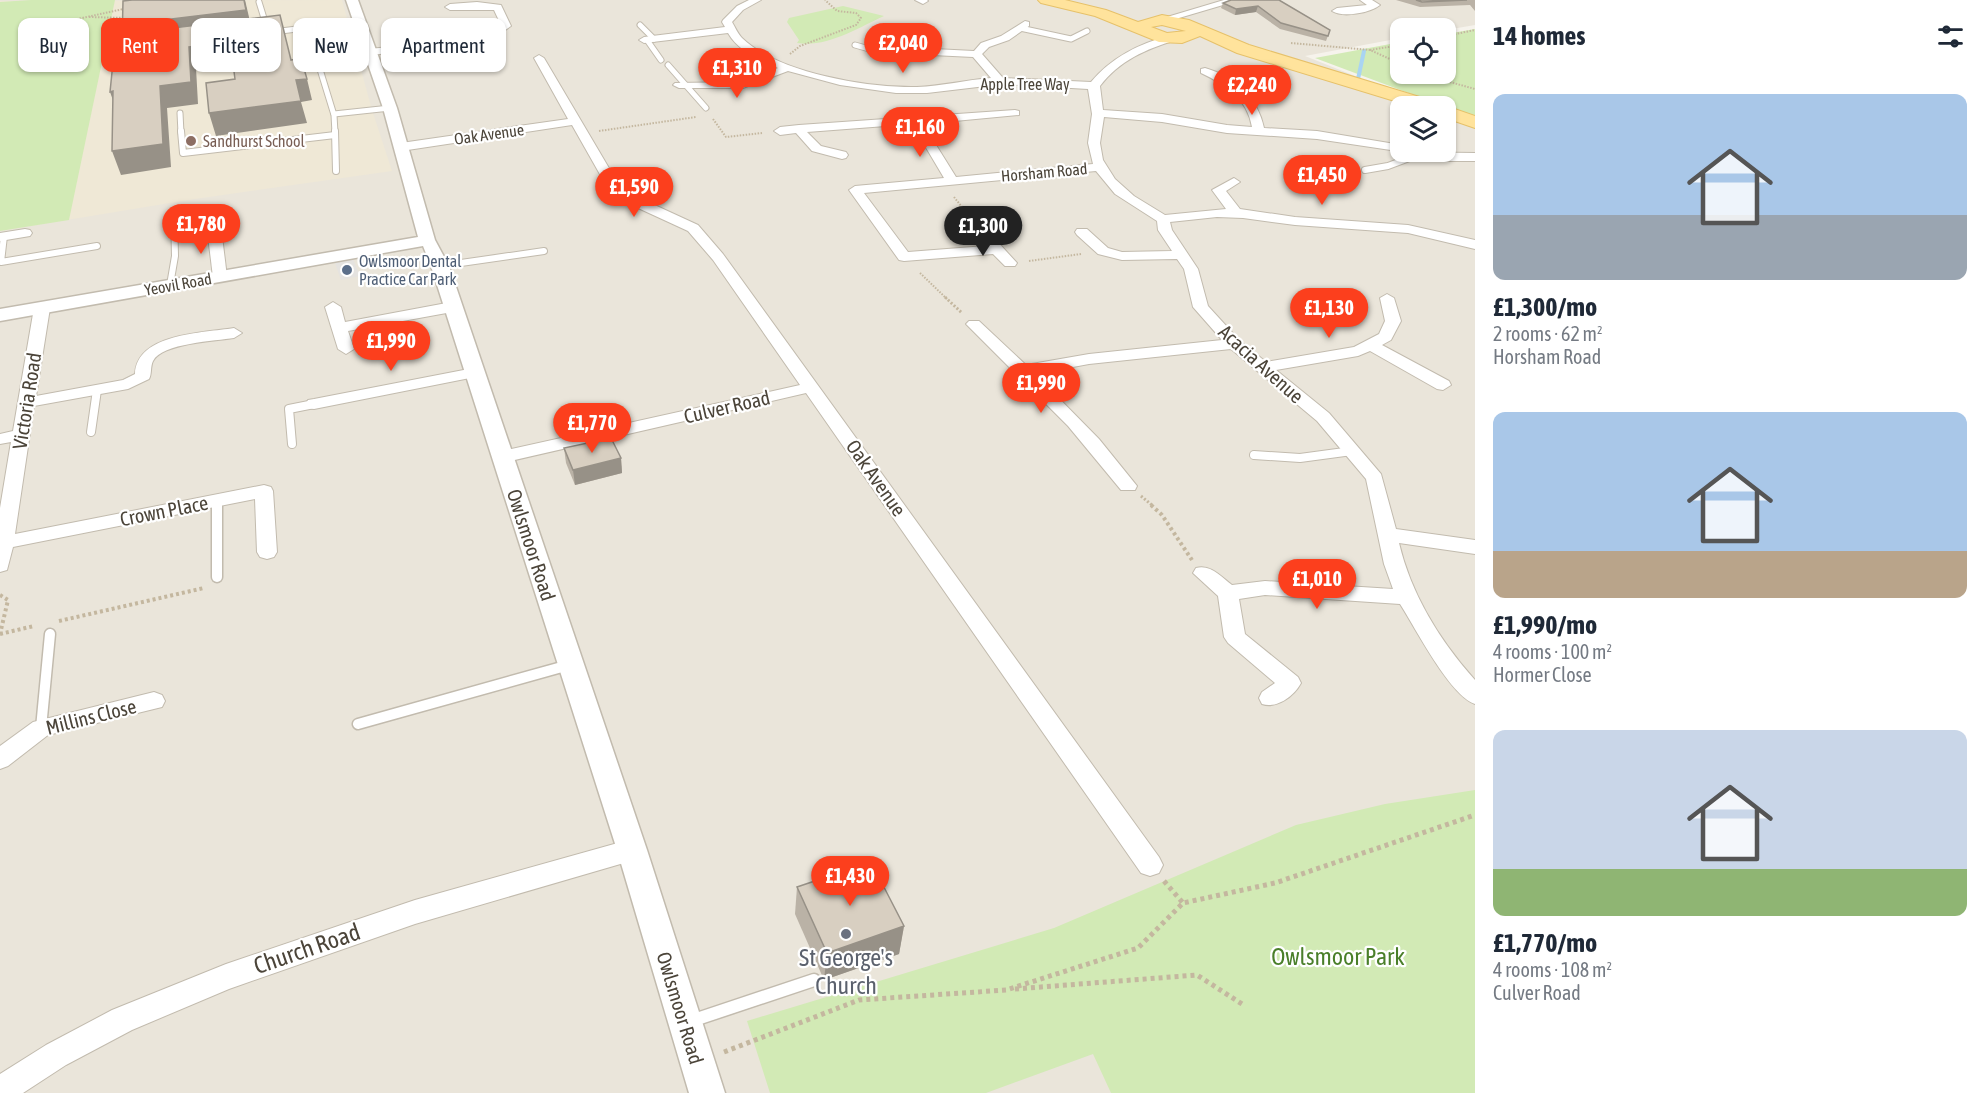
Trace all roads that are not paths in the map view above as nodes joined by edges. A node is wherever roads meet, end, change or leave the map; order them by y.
1 (352, 0) edge
2 (1046, 0) edge
3 (1235, 0) edge
4 (1365, 0) edge
5 (751, 1) edge
6 (259, 2) dead end
7 (450, 8) dead end
8 (1208, 9) junction
9 (1337, 11) dead end
10 (264, 18) edge
11 (359, 18) edge
12 (640, 25) dead end
13 (1151, 25) junction
14 (1022, 26) joint
15 (729, 30) junction
16 (1087, 31) dead end
17 (1184, 33) junction
18 (648, 40) junction
19 (904, 41) joint
20 (855, 45) dead end
21 (1139, 49) junction
22 (369, 52) joint
23 (977, 54) junction
24 (539, 57) dead end
25 (660, 60) dead end
26 (668, 65) dead end
27 (786, 68) junction
28 (1205, 71) dead end
29 (321, 72) edge
30 (1000, 81) junction
31 (683, 85) junction
32 (1094, 86) junction
33 (1396, 96) edge
34 (390, 108) junction
35 (706, 108) dead end
36 (180, 112) dead end
37 (1015, 113) dead end
38 (1098, 113) junction
39 (334, 114) junction
40 (1456, 115) edge
41 (915, 120) junction
42 (1475, 122) edge
43 (580, 127) junction
44 (799, 129) junction
45 (780, 130) road end
46 (1259, 131) junction
47 (335, 135) junction
48 (401, 147) junction
49 (1390, 147) edge
50 (843, 155) dead end
51 (1456, 157) edge
52 (1475, 157) edge
53 (1397, 162) edge
54 (1100, 167) junction
55 (1365, 170) dead end
56 (336, 171) dead end
57 (947, 181) junction
58 (1234, 182) dead end
59 (174, 211) dead end
60 (1236, 213) junction
61 (1163, 219) junction
62 (214, 228) dead end
63 (979, 230) road end
64 (25, 232) dead end
65 (1082, 232) dead end
66 (2, 236) edge
67 (427, 240) junction
68 (1475, 245) edge
69 (97, 246) dead end
70 (997, 249) junction
71 (544, 251) dead end
72 (1182, 255) junction
73 (1010, 263) road end
74 (440, 266) junction
75 (220, 277) junction
76 (170, 285) junction
77 (1387, 298) dead end
78 (333, 307) dead end
79 (452, 307) junction
80 (42, 308) junction
81 (0, 315) edge
82 (974, 324) road end
83 (339, 328) junction
84 (234, 333) dead end
85 (1234, 344) junction
86 (1370, 345) junction
87 (346, 349) dead end
88 (1263, 368) junction
89 (1022, 371) junction
90 (474, 373) junction
91 (1443, 385) dead end
92 (812, 387) junction
93 (97, 390) junction
94 (27, 403) junction
95 (314, 405) joint
96 (91, 432) dead end
97 (21, 435) junction
98 (0, 439) edge
99 (292, 444) dead end
100 (1352, 451) junction
101 (1254, 455) dead end
102 (502, 457) junction
103 (1128, 486) road end
104 (217, 500) junction
105 (1389, 535) junction
106 (5, 542) junction
107 (1475, 547) edge
108 (267, 552) dead end
109 (0, 566) edge
110 (1203, 573) road end
111 (217, 577) road end
112 (1228, 593) junction
113 (1406, 597) junction
114 (50, 634) dead end
115 (571, 665) junction
116 (1475, 695) edge
117 (1270, 698) dead end
118 (154, 701) dead end
119 (357, 724) dead end
120 (41, 728) junction
121 (0, 759) edge
122 (632, 850) junction
123 (1150, 866) dead end
124 (814, 980) dead end
125 (685, 1024) junction
126 (0, 1091) edge
127 (707, 1093) edge

1 - 11 street, Owlsmoor Road
2 - 13 main road
3 - 8 street
4 - 9 street
5 - 15 street
6 - 10 lane
7 - 22 street
8 - 13 street
8 - 17 street
12 - 18 lane
13 - 17 main road
13 - 17 main road
13 - 21 street
14 - 16 lane
14 - 23 street
15 - 18 street
15 - 27 street, Apple Tree Way
17 - 21 street
17 - 33 main road
18 - 25 lane
19 - 20 lane
19 - 23 street
21 - 32 street
22 - 34 street, Owlsmoor Road
23 - 30 street
24 - 43 street, Oak Avenue
26 - 31 lane
27 - 30 street, Apple Tree Way
27 - 31 street
28 - 46 street
29 - 39 lane
30 - 32 street, Apple Tree Way
31 - 35 lane
32 - 38 street
34 - 39 lane
34 - 48 street, Owlsmoor Road
36 - 47 lane
37 - 41 street
38 - 46 street
38 - 54 street
39 - 47 lane
40 - 42 main road
41 - 44 street
41 - 57 street
43 - 48 street, Oak Avenue
43 - 92 street, Oak Avenue
44 - 45 street
44 - 50 street
46 - 49 street
47 - 56 lane
48 - 67 street, Owlsmoor Road
51 - 52 street
53 - 55 lane
54 - 57 street, Horsham Road
54 - 61 street
57 - 70 street, Horsham Road
58 - 60 street
59 - 76 lane
60 - 61 street
60 - 68 street
61 - 72 street, Acacia Avenue
62 - 75 street
63 - 70 street
64 - 66 street
65 - 72 street
66 - 69 lane
67 - 74 street, Owlsmoor Road
67 - 75 street, Yeovil Road
70 - 73 street
71 - 74 lane
72 - 85 street, Acacia Avenue
74 - 79 street, Owlsmoor Road
75 - 76 street, Yeovil Road
76 - 80 street, Yeovil Road
77 - 86 street
78 - 83 street
79 - 83 street
79 - 90 street, Owlsmoor Road
80 - 81 street, Yeovil Road
80 - 94 street, Victoria Road
82 - 89 street
83 - 87 street
84 - 93 street
85 - 88 street, Acacia Avenue
85 - 89 street
86 - 88 street
86 - 91 street
88 - 100 street, Acacia Avenue
89 - 103 street
90 - 95 street
90 - 102 street, Owlsmoor Road
92 - 102 street, Culver Road
92 - 123 street, Oak Avenue
93 - 94 street
93 - 96 lane
94 - 97 street, Victoria Road
95 - 99 lane
97 - 98 street
97 - 106 street, Victoria Road
100 - 101 lane
100 - 105 street, Acacia Avenue
102 - 115 street, Owlsmoor Road
104 - 106 street, Crown Place
104 - 108 street, Crown Place
104 - 111 lane
105 - 107 street
105 - 113 street, Acacia Avenue
106 - 109 street, Victoria Road
110 - 112 street
112 - 113 street
112 - 117 street
113 - 116 street, Acacia Avenue
114 - 120 lane
115 - 119 lane
115 - 122 street, Owlsmoor Road
118 - 120 street, Millins Close
120 - 121 street, Millins Close
122 - 125 street, Owlsmoor Road
122 - 126 street, Church Road
124 - 125 lane
125 - 127 street, Owlsmoor Road

